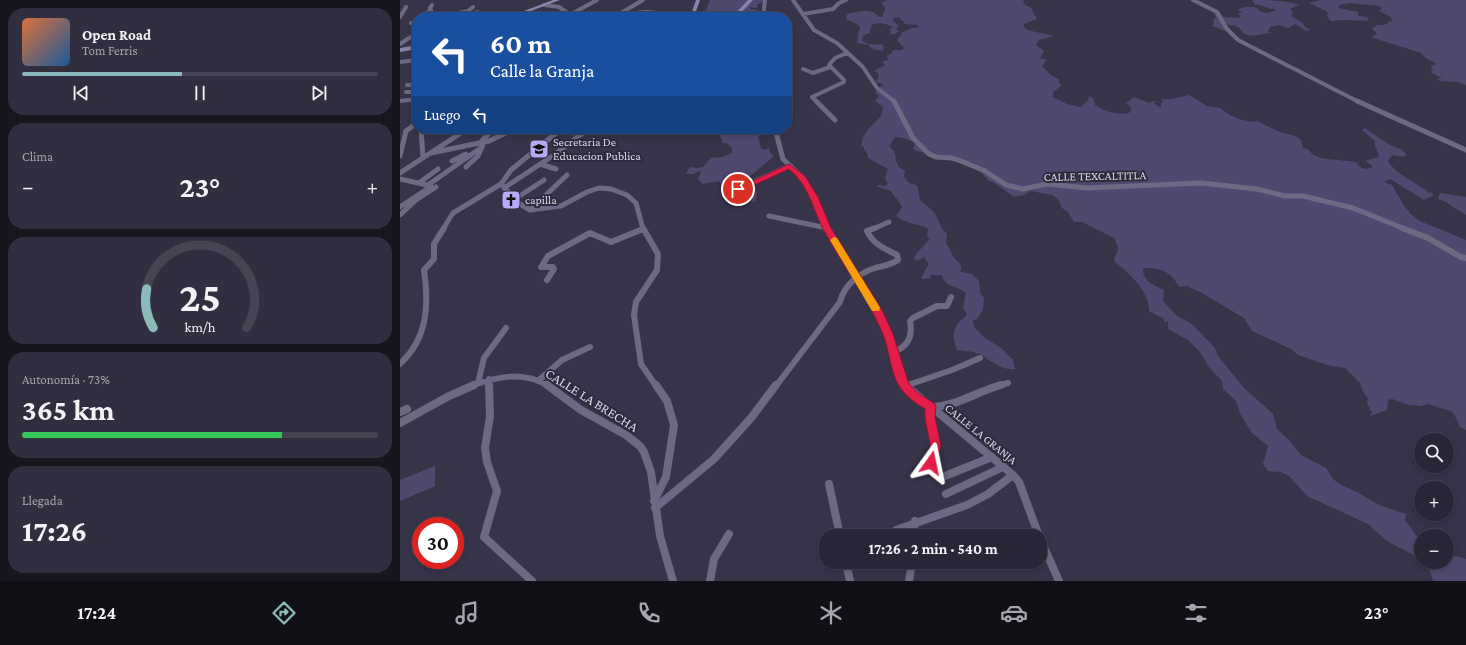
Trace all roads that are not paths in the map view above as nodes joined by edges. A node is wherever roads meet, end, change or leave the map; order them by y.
1 (558, 0) edge
2 (596, 0) edge
3 (642, 0) edge
4 (698, 0) edge
5 (751, 0) edge
6 (765, 0) edge
7 (793, 0) edge
8 (846, 0) edge
9 (1193, 0) edge
10 (432, 4) dead end
11 (544, 5) junction
12 (400, 7) edge
13 (473, 7) dead end
14 (452, 10) dead end
15 (428, 12) edge
16 (449, 12) edge
17 (463, 12) edge
18 (524, 12) edge
19 (564, 12) edge
20 (573, 12) edge
21 (623, 12) edge
22 (694, 12) edge
23 (739, 12) edge
24 (764, 12) edge
25 (803, 14) junction
26 (400, 17) edge
27 (412, 36) edge
28 (400, 44) edge
29 (412, 48) edge
30 (400, 50) edge
31 (847, 53) junction
32 (412, 61) edge
33 (400, 62) edge
34 (830, 67) junction
35 (803, 69) dead end
36 (412, 84) edge
37 (408, 85) dead end
38 (406, 92) dead end
39 (412, 92) edge
40 (412, 100) edge
41 (400, 101) edge
42 (835, 120) dead end
43 (412, 126) joint
44 (400, 130) edge
45 (421, 134) edge
46 (459, 134) edge
47 (489, 134) edge
48 (503, 134) edge
49 (555, 134) edge
50 (583, 134) edge
51 (776, 134) edge
52 (480, 144) junction
53 (1466, 150) edge
54 (430, 153) junction
55 (400, 154) edge
56 (423, 158) junction
57 (452, 162) dead end
58 (540, 164) junction
59 (789, 166) junction
60 (466, 167) dead end
61 (438, 169) dead end
62 (556, 169) dead end
63 (400, 173) edge
64 (567, 175) dead end
65 (400, 179) edge
66 (544, 180) dead end
67 (419, 183) junction
68 (429, 186) junction
69 (502, 186) junction
70 (738, 189) dead end
71 (515, 198) junction
72 (400, 207) edge
73 (530, 210) junction
74 (400, 215) edge
75 (769, 216) dead end
76 (889, 222) dead end
77 (827, 228) junction
78 (643, 230) junction
79 (1466, 258) edge
80 (856, 277) junction
81 (547, 280) dead end
82 (951, 297) dead end
83 (506, 328) dead end
84 (590, 347) dead end
85 (893, 352) junction
86 (980, 358) dead end
87 (400, 364) edge
88 (489, 379) junction
89 (539, 380) junction
90 (478, 383) junction
91 (1008, 383) dead end
92 (905, 386) junction
93 (931, 407) junction
94 (400, 424) edge
95 (992, 457) junction
96 (931, 463) dead end
97 (1003, 467) junction
98 (1013, 475) junction
99 (940, 478) dead end
100 (829, 484) dead end
101 (946, 494) dead end
102 (655, 505) junction
103 (915, 521) junction
104 (839, 529) edge
105 (898, 529) edge
106 (914, 529) edge
107 (1037, 529) edge
108 (728, 534) dead end
109 (1047, 553) edge
110 (847, 569) edge
111 (911, 569) edge
112 (532, 581) edge
113 (672, 581) edge
114 (710, 581) edge
115 (850, 581) edge
116 (909, 581) edge
117 (1059, 581) edge

1 - 11 street
2 - 20 street
3 - 21 street
4 - 22 street
5 - 23 street
6 - 24 street
7 - 25 street, CALLE TEXCALTITLA
8 - 25 street
9 - 53 street
10 - 15 street
11 - 18 street
11 - 19 street
12 - 26 street
13 - 17 street
14 - 16 street
25 - 31 street, CALLE TEXCALTITLA
27 - 28 street
29 - 30 street
31 - 34 street
31 - 79 street, CALLE TEXCALTITLA
32 - 33 street
34 - 35 street
34 - 42 street
36 - 37 street
38 - 39 street
40 - 41 street
43 - 44 street
43 - 55 street
45 - 56 street
46 - 54 street
47 - 52 street
48 - 52 street
49 - 69 street
50 - 58 street
51 - 59 street, CALLE LA GRANJA
52 - 54 street
52 - 57 street
52 - 60 street
52 - 68 street
54 - 56 street
56 - 63 street
58 - 62 street
58 - 69 street
59 - 70 street
59 - 77 street, CALLE LA GRANJA
61 - 67 street
64 - 73 street
65 - 67 street
66 - 71 street
67 - 68 street
68 - 72 street
68 - 74 street
69 - 71 street
69 - 87 street
71 - 73 street
73 - 78 street
75 - 77 street
76 - 80 street
77 - 80 street, CALLE LA GRANJA
78 - 81 street
78 - 102 street
80 - 85 street, CALLE LA GRANJA
80 - 102 street
82 - 85 street
83 - 90 street
84 - 89 street
85 - 92 street, CALLE LA GRANJA
86 - 92 street
88 - 89 street, CALLE LA BRECHA
88 - 90 street, CALLE LA BRECHA
88 - 112 street
89 - 102 street, CALLE LA BRECHA
90 - 94 street, CALLE LA BRECHA
91 - 93 street
92 - 93 street, CALLE LA GRANJA
93 - 95 street, CALLE LA GRANJA
93 - 96 street
95 - 97 street, CALLE LA GRANJA
95 - 99 street
97 - 98 street, CALLE LA GRANJA
97 - 101 street
98 - 103 street
98 - 107 street, CALLE LA GRANJA
100 - 104 street
102 - 113 street, CALLE LA BRECHA
103 - 105 street
103 - 106 street
108 - 114 street
109 - 117 street, CALLE LA GRANJA
110 - 115 street
111 - 116 street

